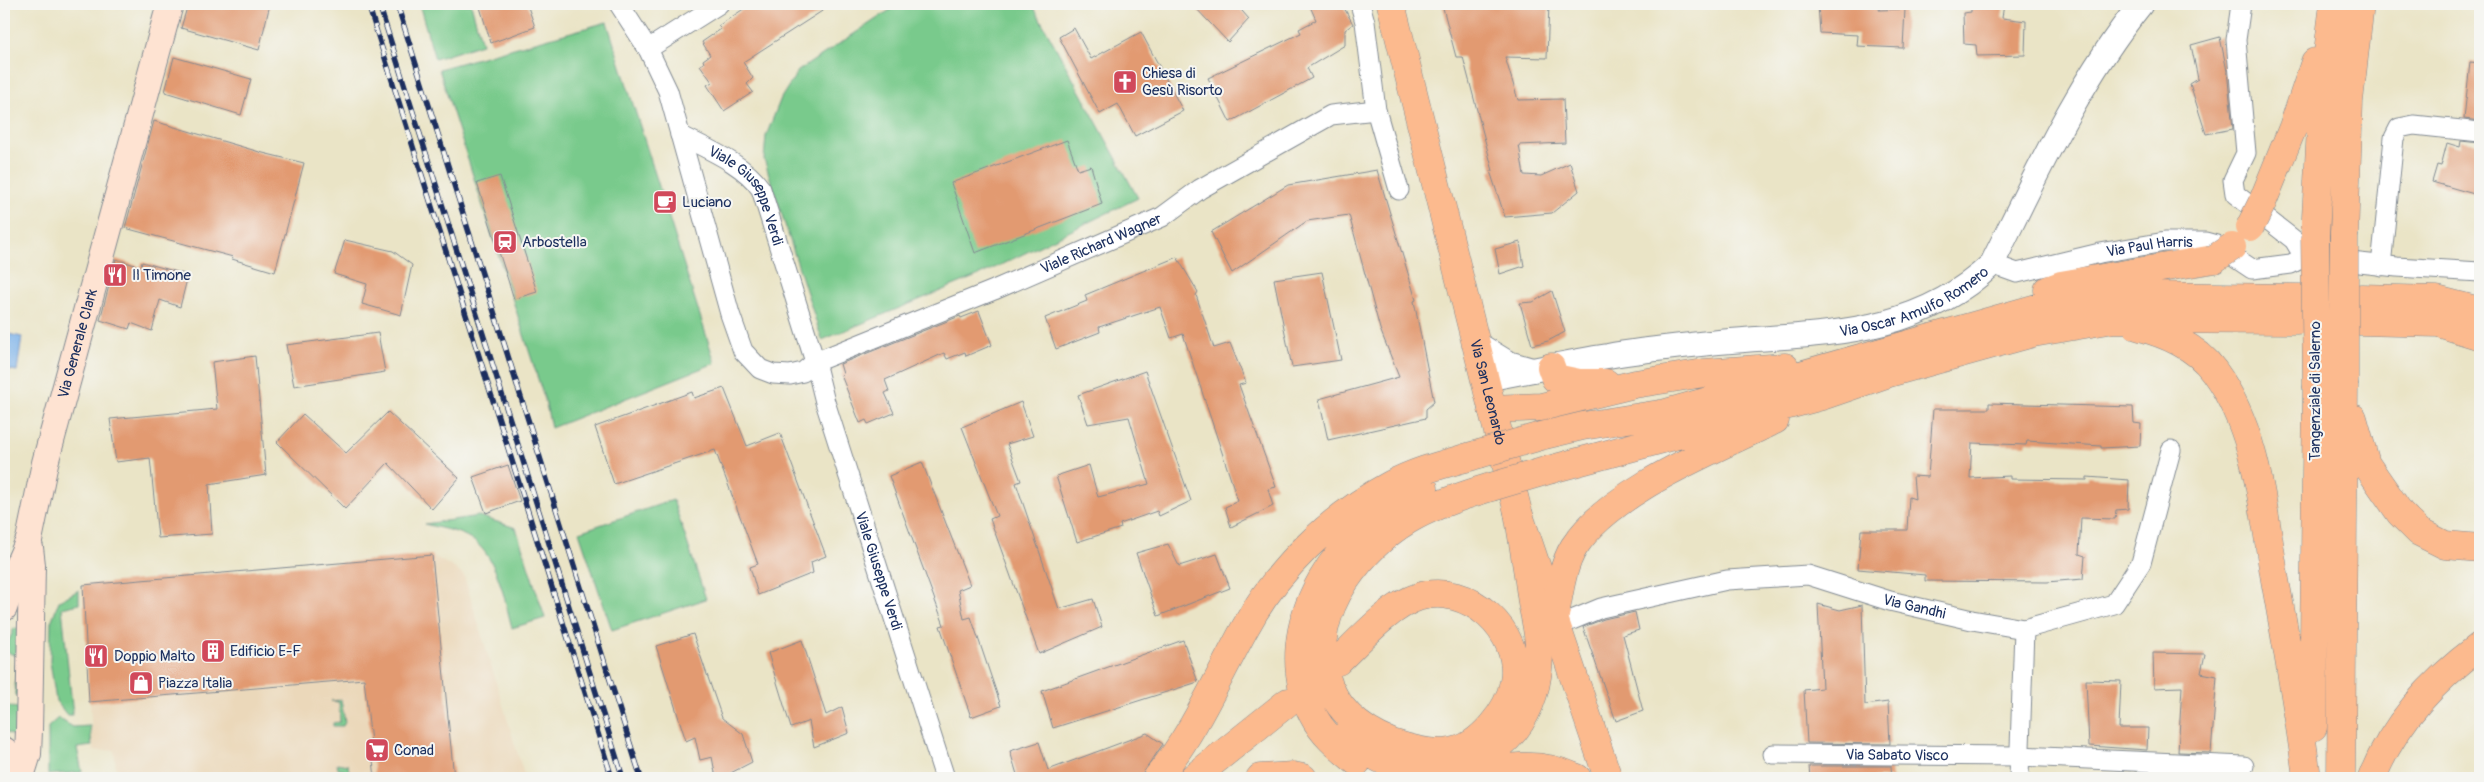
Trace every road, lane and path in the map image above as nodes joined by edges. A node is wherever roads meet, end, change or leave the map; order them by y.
1 (170, 4) edge
2 (619, 4) edge
3 (719, 4) edge
4 (1360, 4) edge
5 (1391, 4) edge
6 (2141, 4) edge
7 (2241, 4) edge
8 (2360, 4) edge
9 (2333, 5) edge
10 (648, 49) junction
11 (1376, 110) junction
12 (2480, 132) edge
13 (680, 135) junction
14 (1399, 190) dead end
15 (2310, 246) junction
16 (1992, 264) junction
17 (2380, 266) junction
18 (2480, 272) edge
19 (2480, 311) edge
20 (2114, 320) junction
21 (1979, 323) junction
22 (2480, 336) edge
23 (1477, 344) junction
24 (816, 362) junction
25 (1827, 366) junction
26 (1542, 369) junction
27 (1485, 379) junction
28 (1634, 384) junction
29 (2344, 385) junction
30 (1822, 396) junction
31 (1492, 409) junction
32 (2171, 450) dead end
33 (1546, 451) junction
34 (1485, 469) junction
35 (1518, 512) junction
36 (29, 540) junction
37 (2480, 548) edge
38 (4, 608) edge
39 (1555, 624) junction
40 (2024, 629) junction
41 (2480, 646) edge
42 (1331, 664) junction
43 (1288, 702) dead end
44 (4, 750) edge
45 (1774, 754) dead end
46 (2020, 756) junction
47 (2244, 766) dead end
48 (1614, 774) edge
49 (22, 776) edge
50 (945, 778) edge
51 (1157, 778) edge
52 (1193, 778) edge
53 (1260, 778) edge
54 (1303, 778) edge
55 (1393, 778) edge
56 (1465, 778) edge
57 (1577, 778) edge
58 (2019, 778) edge
59 (2307, 778) edge
60 (2312, 778) edge
61 (2341, 778) edge
62 (2372, 778) edge

1 - 36 main road, Via Generale Clark
2 - 10 street, Viale Giuseppe Verdi
3 - 10 street
4 - 11 street
5 - 23 main road, Via San Leonardo
6 - 16 street, Via Oscar Amulfo Romero
7 - 15 street
8 - 29 main road, Tangenziale di Salerno, bridge
9 - 15 main road, Tangenziale di Salerno
9 - 21 main road
10 - 13 street, Viale Giuseppe Verdi
11 - 14 street
11 - 24 street, Viale Richard Wagner
12 - 17 street
13 - 24 street, Viale Giuseppe Verdi
13 - 24 street, Viale Giuseppe Verdi
15 - 16 street, Via Paul Harris
15 - 17 street, Via Paul Harris
15 - 60 main road, Tangenziale di Salerno, bridge
16 - 26 street, Via Oscar Amulfo Romero
17 - 18 street, Via Paul Harris
19 - 22 main road
20 - 21 main road
20 - 30 main road
20 - 59 main road
21 - 25 main road
23 - 26 street, Via Oscar Amulfo Romero
23 - 27 main road, Via San Leonardo
24 - 50 street, Viale Giuseppe Verdi
25 - 28 main road
25 - 33 main road
26 - 27 street, Via Oscar Amulfo Romero
26 - 28 main road
27 - 31 main road, Via San Leonardo
28 - 31 main road
29 - 37 main road
29 - 61 main road, Tangenziale di Salerno
30 - 33 main road
30 - 39 main road
31 - 35 main road, Via San Leonardo
32 - 40 street, Via Gandhi
33 - 34 main road, bridge
34 - 42 main road
34 - 51 main road
34 - 55 main road
35 - 39 main road, Via San Leonardo
35 - 42 main road
36 - 38 main road, Via Generale Clark
36 - 49 main road, Via Generale Clark
39 - 40 street, Via Gandhi
39 - 48 main road, Via San Leonardo
40 - 46 street
41 - 62 main road
42 - 42 main road
43 - 52 main road
44 - 49 main road
45 - 46 street, Via Sabato Visco
46 - 47 street, Via Sabato Visco
46 - 58 street
53 - 54 main road
56 - 57 main road

